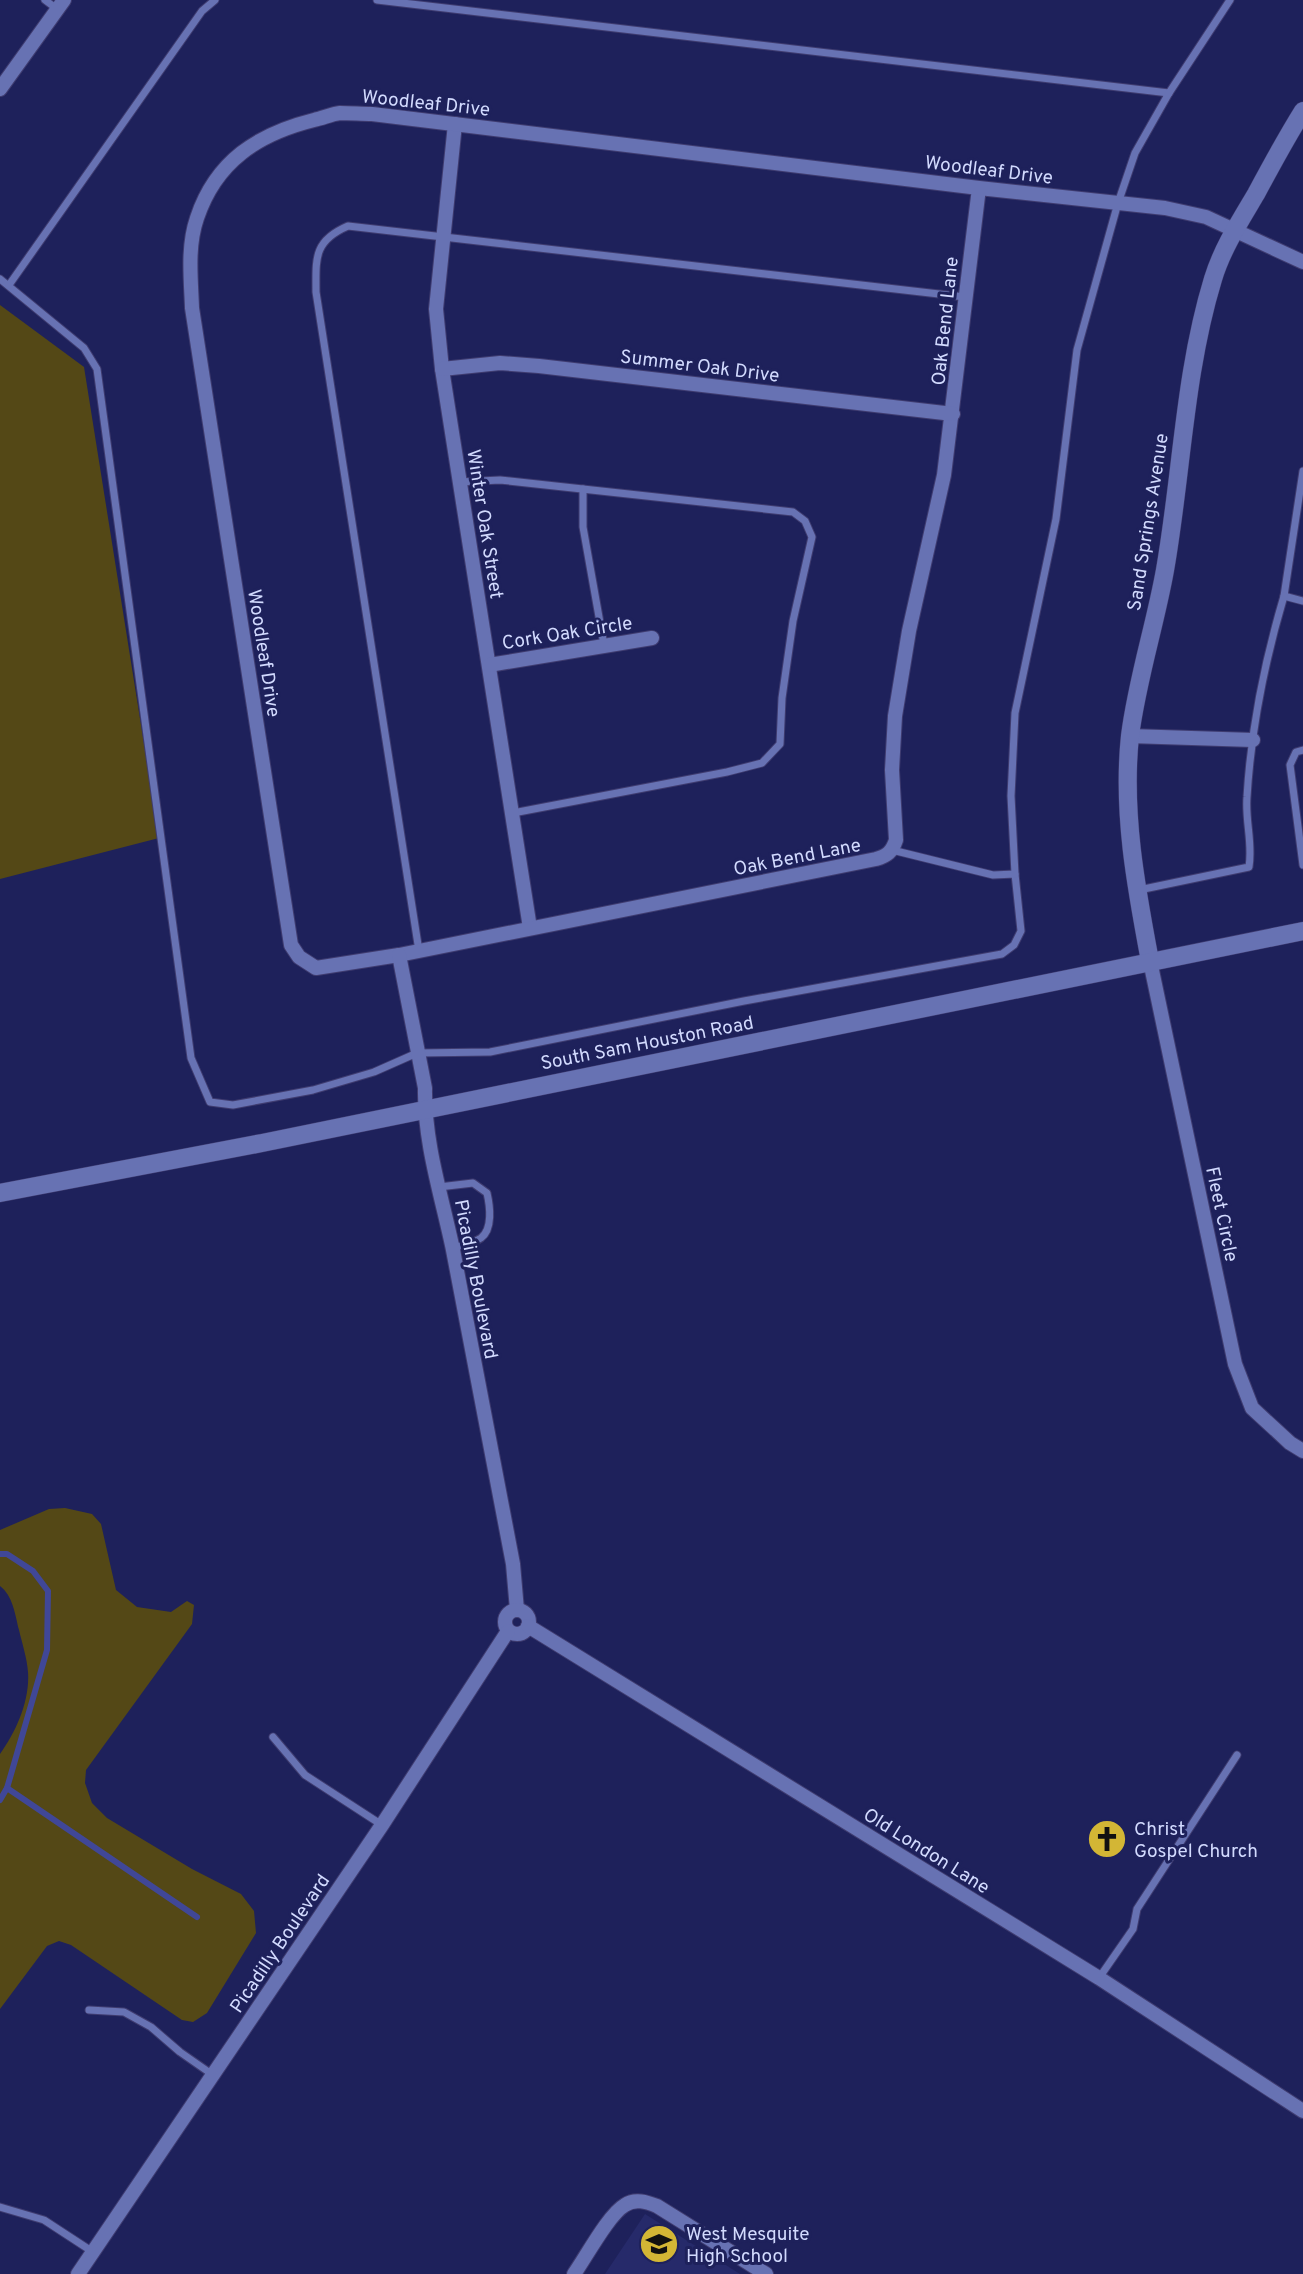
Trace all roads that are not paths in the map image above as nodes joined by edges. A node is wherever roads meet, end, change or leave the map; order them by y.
1 (45, 0) edge
2 (215, 0) edge
3 (377, 0) edge
4 (1230, 0) edge
5 (61, 5) edge
6 (0, 89) edge
7 (1169, 93) junction
8 (1301, 119) edge
9 (455, 124) junction
10 (979, 188) junction
11 (1118, 203) junction
12 (1235, 230) junction
13 (442, 238) junction
14 (1303, 262) edge
15 (0, 279) edge
16 (9, 285) junction
17 (965, 297) junction
18 (442, 369) junction
19 (953, 414) junction
20 (1303, 471) edge
21 (459, 482) junction
22 (583, 489) junction
23 (1284, 596) junction
24 (1303, 601) edge
25 (652, 638) dead end
26 (604, 645) junction
27 (489, 664) junction
28 (1130, 736) junction
29 (1253, 740) junction
30 (1303, 750) edge
31 (513, 813) junction
32 (892, 850) junction
33 (1303, 865) edge
34 (1015, 874) junction
35 (1137, 890) junction
36 (530, 928) junction
37 (1303, 931) edge
38 (419, 951) junction
39 (399, 956) junction
40 (299, 957) joint
41 (1150, 961) junction
42 (417, 1053) junction
43 (425, 1109) junction
44 (439, 1187) junction
45 (0, 1194) edge
46 (453, 1248) junction
47 (1303, 1451) edge
48 (517, 1610) junction
49 (528, 1626) junction
50 (508, 1631) junction
51 (273, 1737) dead end
52 (1237, 1755) dead end
53 (382, 1825) junction
54 (1099, 1978) junction
55 (89, 2010) dead end
56 (213, 2075) junction
57 (1303, 2111) edge
58 (0, 2207) edge
59 (93, 2252) junction
60 (78, 2274) edge
61 (575, 2274) edge
62 (766, 2274) edge

1 - 5 lane
2 - 16 lane
3 - 7 lane
4 - 7 lane
5 - 6 street
7 - 11 lane
8 - 12 street, Sand Springs Avenue
9 - 10 street, Woodleaf Drive
9 - 13 street, Winter Oak Street
9 - 40 street, Woodleaf Drive
10 - 11 street, Woodleaf Drive
10 - 17 street, Oak Bend Lane
11 - 12 street, Woodleaf Drive
11 - 34 lane
12 - 14 street, Woodleaf Drive
12 - 28 street, Sand Springs Avenue
13 - 17 lane
13 - 18 street, Winter Oak Street
13 - 38 lane
15 - 16 lane
16 - 42 lane
17 - 19 street, Oak Bend Lane
18 - 19 street, Summer Oak Drive
18 - 21 street, Winter Oak Street
19 - 32 street, Oak Bend Lane
20 - 23 lane
21 - 22 lane
21 - 27 street, Winter Oak Street
22 - 26 lane
22 - 31 lane
23 - 24 lane
23 - 29 lane
25 - 26 street, Cork Oak Circle
26 - 27 street, Cork Oak Circle
27 - 31 street, Winter Oak Street
28 - 29 street
28 - 35 street, Sand Springs Avenue
29 - 35 lane
30 - 33 lane
31 - 36 street, Winter Oak Street
32 - 34 lane
32 - 36 street, Oak Bend Lane
34 - 42 lane
35 - 41 street, Sand Springs Avenue
36 - 38 street, Oak Bend Lane
37 - 41 street, South Sam Houston Road
38 - 39 street, Oak Bend Lane
39 - 40 street, Oak Bend Lane
39 - 42 street, Picadilly Boulevard
41 - 43 street, South Sam Houston Road
41 - 47 street, Fleet Circle
42 - 43 street, Picadilly Boulevard
43 - 44 street, Picadilly Boulevard
43 - 45 street, South Sam Houston Road
44 - 46 street, Picadilly Boulevard
44 - 46 lane
46 - 48 street, Picadilly Boulevard
48 - 49 street
48 - 50 street
49 - 50 street
49 - 54 street, Old London Lane
50 - 53 street, Picadilly Boulevard
51 - 53 lane
52 - 54 lane
53 - 56 street, Picadilly Boulevard
54 - 57 street, Old London Lane
55 - 56 lane
56 - 59 street, Picadilly Boulevard
58 - 59 lane
59 - 60 street, Picadilly Boulevard
61 - 62 street

